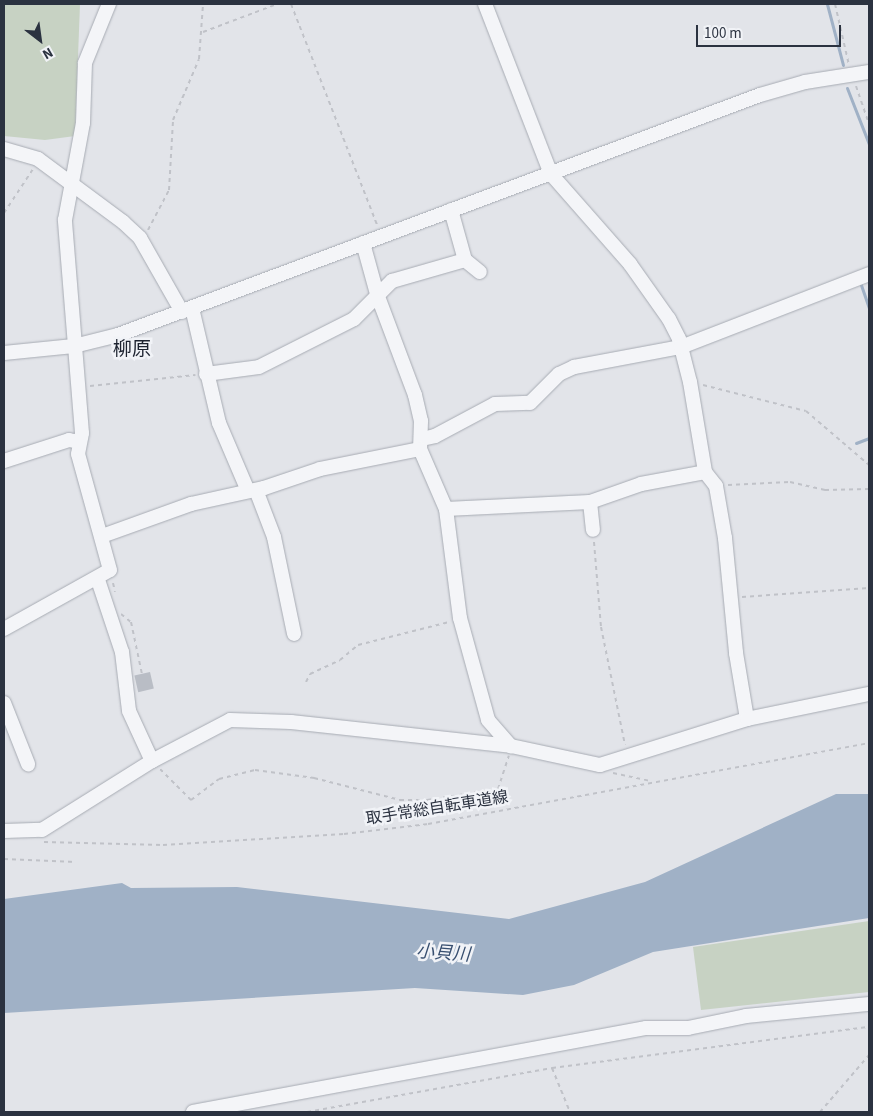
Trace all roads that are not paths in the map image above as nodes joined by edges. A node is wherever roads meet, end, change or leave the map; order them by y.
1 (110, 4) edge
2 (485, 4) edge
3 (869, 72) edge
4 (4, 149) edge
5 (551, 174) junction
6 (71, 182) junction
7 (451, 210) junction
8 (363, 243) junction
9 (465, 260) junction
10 (480, 272) dead end
11 (869, 274) edge
12 (377, 294) junction
13 (187, 310) junction
14 (74, 346) junction
15 (681, 347) junction
16 (4, 353) edge
17 (206, 374) junction
18 (79, 442) junction
19 (421, 444) junction
20 (4, 461) edge
21 (705, 472) junction
22 (252, 490) junction
23 (590, 502) junction
24 (446, 510) junction
25 (593, 530) road end
26 (102, 536) junction
27 (98, 580) junction
28 (4, 629) edge
29 (294, 634) dead end
30 (869, 694) edge
31 (4, 704) edge
32 (747, 719) junction
33 (512, 746) junction
34 (152, 761) junction
35 (28, 764) dead end
36 (4, 831) edge
37 (869, 1004) edge
38 (193, 1112) edge

1 - 6 street
2 - 5 street
3 - 5 street
4 - 6 street
5 - 7 street
5 - 15 street
6 - 13 street
6 - 14 street
7 - 8 street
7 - 9 street
8 - 12 street
8 - 13 street
9 - 10 street
9 - 12 street
11 - 15 street
12 - 17 street
12 - 19 street
13 - 14 street
13 - 17 street
14 - 16 street
14 - 18 street
15 - 19 street
15 - 21 street
17 - 22 street
18 - 20 street
18 - 26 street
19 - 22 street
19 - 24 street
21 - 23 street
21 - 32 street
22 - 26 street
22 - 29 street
23 - 24 street
23 - 25 street
24 - 33 street
26 - 27 street
27 - 28 street
27 - 34 street
30 - 32 street
31 - 35 street
32 - 33 street
33 - 34 street
34 - 36 street
37 - 38 street

